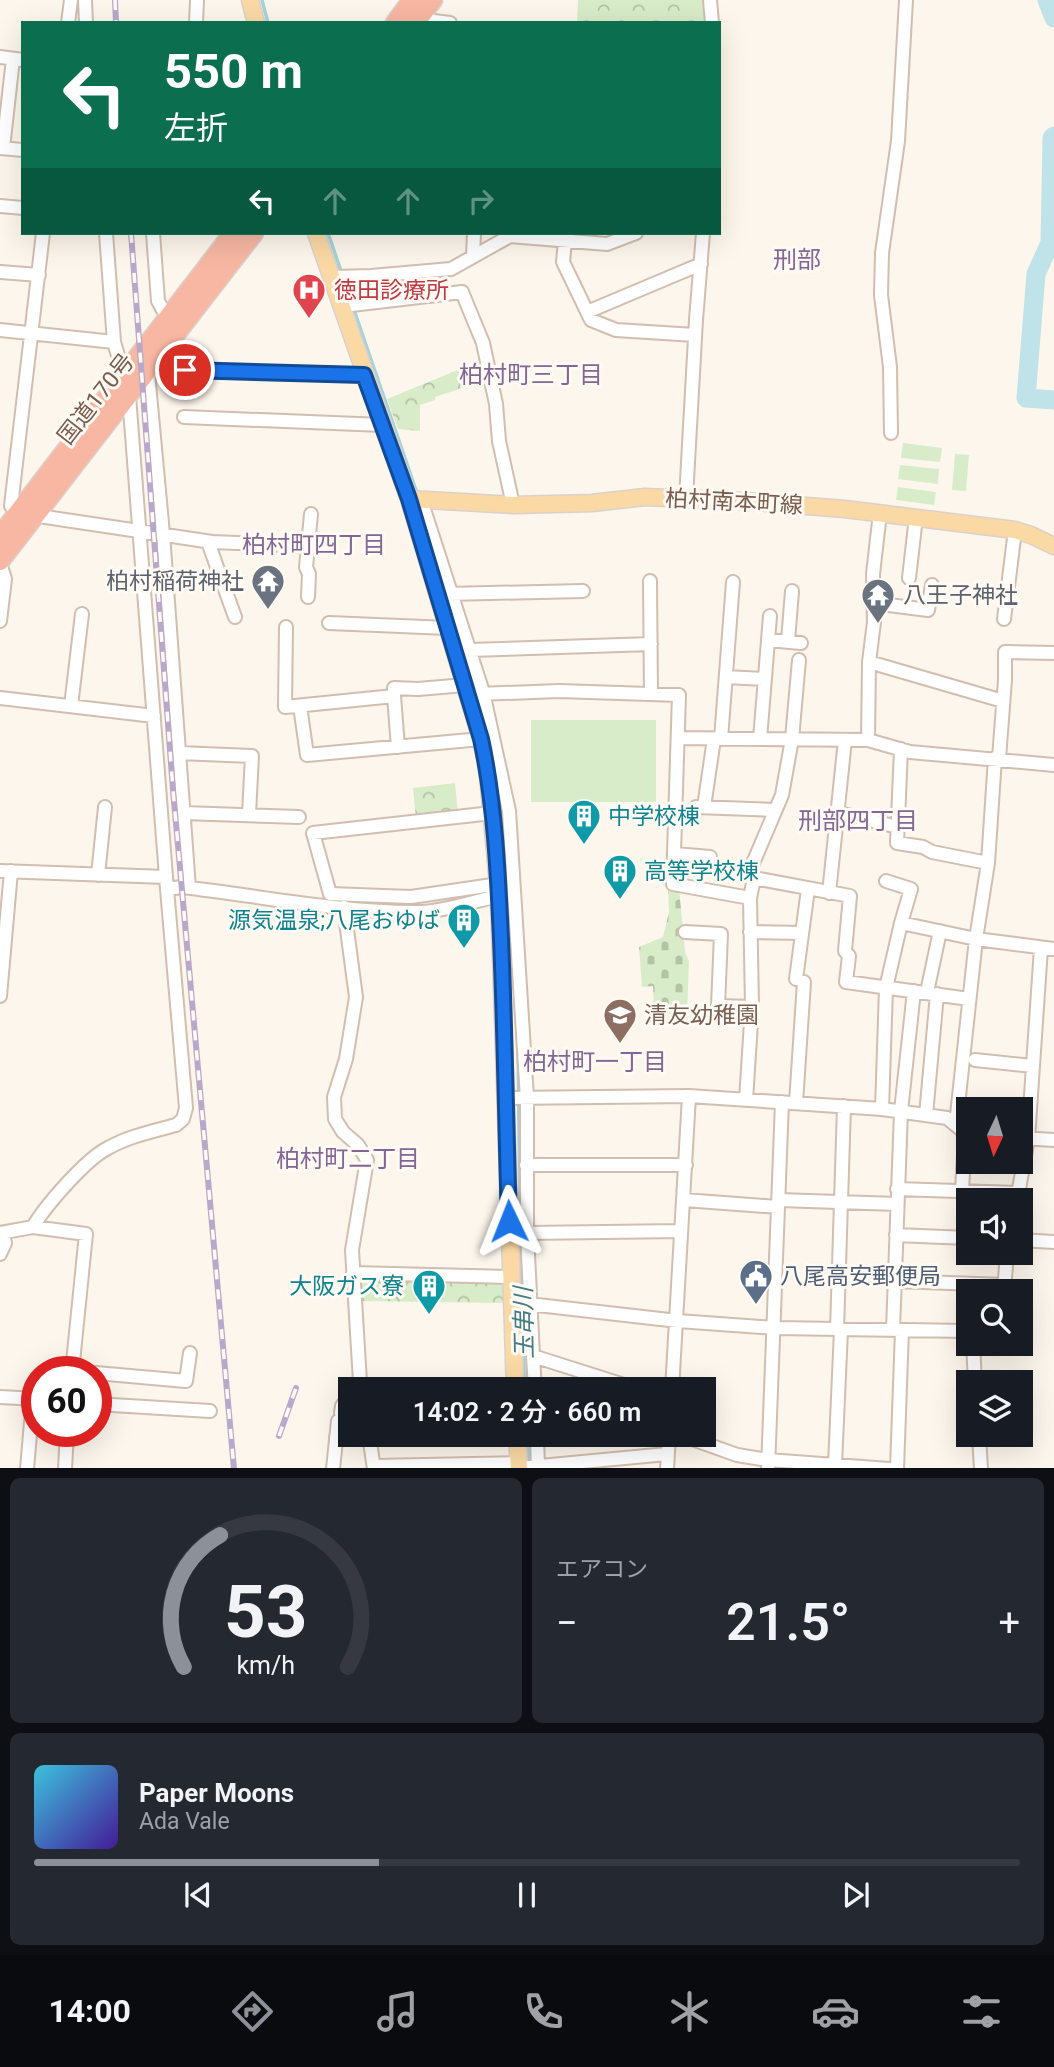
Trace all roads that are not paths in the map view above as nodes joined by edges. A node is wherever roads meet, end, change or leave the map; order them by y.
1 (71, 0) edge
2 (85, 0) edge
3 (197, 0) edge
4 (250, 0) edge
5 (412, 0) edge
6 (433, 0) edge
7 (710, 0) edge
8 (906, 0) edge
9 (68, 21) edge
10 (86, 21) edge
11 (196, 21) edge
12 (255, 21) edge
13 (396, 21) edge
14 (417, 21) edge
15 (712, 21) edge
16 (12, 59) edge
17 (2, 148) edge
18 (21, 150) edge
19 (0, 206) edge
20 (21, 208) edge
21 (43, 235) edge
22 (106, 235) edge
23 (153, 235) edge
24 (232, 235) edge
25 (252, 235) edge
26 (317, 235) edge
27 (474, 235) edge
28 (631, 235) edge
29 (703, 235) edge
30 (565, 240) junction
31 (473, 256) junction
32 (701, 264) junction
33 (0, 272) edge
34 (38, 275) junction
35 (332, 277) junction
36 (343, 306) junction
37 (587, 312) junction
38 (173, 326) junction
39 (0, 330) edge
40 (32, 335) junction
41 (695, 335) junction
42 (114, 342) junction
43 (149, 371) junction
44 (364, 375) junction
45 (124, 376) junction
46 (129, 396) junction
47 (184, 417) dead end
48 (382, 425) junction
49 (891, 433) dead end
50 (686, 498) junction
51 (415, 499) junction
52 (513, 505) junction
53 (880, 513) junction
54 (18, 514) edge
55 (311, 514) dead end
56 (916, 517) junction
57 (140, 530) junction
58 (1015, 530) junction
59 (163, 534) junction
60 (0, 536) edge
61 (208, 542) junction
62 (1054, 545) edge
63 (308, 546) junction
64 (0, 562) edge
65 (909, 578) dead end
66 (650, 581) dead end
67 (733, 582) dead end
68 (932, 585) dead end
69 (583, 591) dead end
70 (792, 591) dead end
71 (446, 595) junction
72 (307, 597) dead end
73 (873, 603) junction
74 (82, 614) dead end
75 (770, 616) dead end
76 (235, 617) dead end
77 (1004, 619) dead end
78 (0, 621) edge
79 (329, 623) dead end
80 (286, 627) dead end
81 (448, 628) junction
82 (768, 640) junction
83 (651, 644) junction
84 (470, 650) junction
85 (1054, 653) edge
86 (799, 660) dead end
87 (869, 662) junction
88 (726, 677) junction
89 (765, 679) junction
90 (474, 692) junction
91 (651, 694) junction
92 (394, 696) junction
93 (0, 698) edge
94 (1003, 701) junction
95 (71, 706) junction
96 (300, 706) junction
97 (154, 716) junction
98 (678, 738) junction
99 (718, 738) junction
100 (481, 739) junction
101 (760, 739) junction
102 (792, 739) junction
103 (845, 740) junction
104 (867, 740) junction
105 (398, 747) junction
106 (901, 749) junction
107 (179, 753) junction
108 (997, 758) junction
109 (1054, 765) edge
110 (105, 807) dead end
111 (775, 810) junction
112 (183, 813) junction
113 (492, 813) junction
114 (839, 813) junction
115 (249, 814) junction
116 (299, 817) dead end
117 (898, 827) junction
118 (675, 854) junction
119 (988, 863) junction
120 (6, 871) edge
121 (98, 874) junction
122 (751, 876) junction
123 (886, 881) dead end
124 (166, 883) junction
125 (189, 888) junction
126 (808, 889) junction
127 (499, 890) junction
128 (829, 893) junction
129 (750, 898) junction
130 (344, 907) junction
131 (901, 923) junction
132 (940, 931) junction
133 (685, 932) dead end
134 (750, 932) junction
135 (802, 933) junction
136 (975, 939) junction
137 (1048, 948) edge
138 (886, 988) junction
139 (926, 992) junction
140 (0, 996) edge
141 (969, 999) junction
142 (752, 1007) junction
143 (975, 1060) dead end
144 (1033, 1066) junction
145 (690, 1096) junction
146 (965, 1097) edge
147 (1029, 1097) edge
148 (517, 1098) junction
149 (746, 1100) junction
150 (782, 1102) junction
151 (796, 1103) junction
152 (844, 1106) junction
153 (882, 1109) junction
154 (901, 1111) junction
155 (926, 1115) junction
156 (956, 1125) edge
157 (1033, 1139) edge
158 (1054, 1140) edge
159 (686, 1165) junction
160 (526, 1166) junction
161 (897, 1189) junction
162 (956, 1191) edge
163 (684, 1200) junction
164 (840, 1202) junction
165 (778, 1203) junction
166 (897, 1204) junction
167 (33, 1227) junction
168 (681, 1231) junction
169 (527, 1233) junction
170 (2, 1234) edge
171 (896, 1235) junction
172 (956, 1238) edge
173 (1033, 1241) edge
174 (1054, 1242) edge
175 (0, 1254) edge
176 (353, 1273) junction
177 (510, 1277) junction
178 (895, 1281) junction
179 (956, 1285) edge
180 (521, 1303) junction
181 (678, 1321) junction
182 (775, 1328) junction
183 (839, 1330) junction
184 (898, 1330) junction
185 (956, 1331) edge
186 (190, 1353) dead end
187 (78, 1356) edge
188 (533, 1356) junction
189 (112, 1374) edge
190 (360, 1377) edge
191 (516, 1377) edge
192 (534, 1377) edge
193 (599, 1377) edge
194 (673, 1377) edge
195 (0, 1396) edge
196 (21, 1398) edge
197 (112, 1405) edge
198 (210, 1411) dead end
199 (338, 1421) dead end
200 (336, 1437) joint
201 (29, 1447) edge
202 (66, 1447) edge
203 (371, 1447) edge
204 (521, 1447) edge
205 (533, 1447) edge
206 (668, 1447) edge
207 (715, 1447) edge
208 (980, 1447) edge
209 (667, 1454) junction
210 (768, 1464) edge
211 (835, 1465) junction
212 (374, 1467) edge
213 (527, 1467) edge
214 (27, 1468) edge
215 (65, 1468) edge
216 (333, 1468) edge
217 (667, 1468) edge
218 (889, 1468) edge
219 (897, 1468) edge
220 (981, 1468) edge

1 - 9 street
2 - 10 street
3 - 11 street
4 - 12 main road
5 - 13 highway
6 - 14 highway
7 - 15 street
8 - 49 street
16 - 17 street
17 - 18 street
19 - 20 street
21 - 34 street
22 - 42 street
23 - 38 street
24 - 38 highway, 国道170号
25 - 38 highway, 国道170号
26 - 35 main road
27 - 31 street
28 - 30 street
29 - 32 street
30 - 31 street
30 - 37 street
31 - 35 street
32 - 37 street
32 - 41 street
33 - 34 street
34 - 40 street
35 - 36 main road
36 - 44 main road
36 - 52 street
37 - 41 street
38 - 43 highway, 国道170号
38 - 45 highway, 国道170号
39 - 40 street
40 - 42 street
40 - 54 street
41 - 50 street
42 - 45 street
43 - 44 street
43 - 46 highway, 国道170号
43 - 59 street
44 - 48 main road
45 - 54 highway, 国道170号
46 - 54 highway, 国道170号
46 - 57 street
47 - 48 street
48 - 51 main road
50 - 52 main road, 柏村南本町線
50 - 53 main road, 柏村南本町線
51 - 52 main road, 柏村南本町線
51 - 71 main road
53 - 56 main road, 柏村南本町線
53 - 73 street
54 - 57 street
54 - 60 highway, 国道170号
54 - 64 highway, 国道170号
55 - 63 street
56 - 58 main road, 柏村南本町線
56 - 65 street
57 - 59 street
57 - 97 street
58 - 62 main road, 柏村南本町線
58 - 77 street
59 - 61 street
59 - 107 street
61 - 63 street
61 - 76 street
63 - 72 street
64 - 78 street
66 - 83 street
67 - 88 street
68 - 73 street
69 - 71 street
70 - 82 street
71 - 81 main road
71 - 84 street
73 - 87 street
74 - 95 street
75 - 82 street
79 - 81 street
80 - 96 street
81 - 90 main road
82 - 89 street
83 - 84 street
83 - 91 street
84 - 90 street
85 - 94 street
86 - 102 street
87 - 94 street
87 - 104 street
88 - 89 street
88 - 99 street
89 - 101 street
90 - 91 street
90 - 92 street
90 - 100 main road
90 - 148 street
91 - 98 street
92 - 96 street
92 - 105 street
93 - 95 street
94 - 108 street
95 - 97 street
96 - 105 street
97 - 124 street
98 - 99 street
98 - 118 street
99 - 101 street
99 - 111 street
100 - 105 street
100 - 113 main road
101 - 102 street
102 - 103 street
102 - 111 street
103 - 104 street
103 - 114 street
104 - 106 street
106 - 108 street
106 - 117 street
107 - 112 street
107 - 115 street
108 - 109 street
108 - 119 street
110 - 121 street
111 - 122 street
112 - 115 street
112 - 125 street
113 - 127 main road
113 - 127 street
114 - 117 street
114 - 128 street
115 - 116 street
117 - 119 street
118 - 122 street
118 - 129 street
119 - 136 street
120 - 121 street
120 - 140 street
121 - 124 street
122 - 126 street
122 - 129 street
123 - 131 street
124 - 125 street
124 - 167 street
125 - 130 street
126 - 128 street
126 - 135 street
127 - 130 street
127 - 148 main road
128 - 138 street
129 - 134 street
130 - 176 street
131 - 132 street
131 - 138 street
132 - 136 street
132 - 139 street
133 - 142 street
134 - 135 street
134 - 142 street
135 - 151 street
136 - 137 street
136 - 141 street
137 - 144 street
138 - 139 street
138 - 153 street
139 - 141 street
139 - 154 street
139 - 155 street
141 - 146 street
142 - 149 street
143 - 144 street
144 - 147 street
145 - 148 street
145 - 149 street
145 - 159 street
148 - 160 street
148 - 177 main road
149 - 150 street
150 - 151 street
150 - 165 street
151 - 152 street
152 - 153 street
152 - 164 street
153 - 154 street
154 - 155 street
154 - 161 street
155 - 156 street
157 - 158 street
159 - 160 street
159 - 163 street
160 - 169 street
161 - 162 street
161 - 166 street
163 - 165 street
163 - 168 street
164 - 165 street
164 - 166 street
164 - 183 street
165 - 182 street
166 - 171 street
167 - 170 street
167 - 187 street
168 - 169 street
168 - 181 street
169 - 180 street
170 - 175 street
171 - 172 street
171 - 178 street
173 - 174 street
176 - 177 street
176 - 190 street
177 - 180 main road
178 - 179 street
178 - 184 street
180 - 181 street
180 - 188 street
180 - 191 main road
181 - 182 street
181 - 194 street
182 - 183 street
182 - 210 street
183 - 184 street
183 - 211 street
184 - 185 street
184 - 219 street
186 - 189 street
188 - 192 street
188 - 193 street
195 - 196 street
197 - 198 street
199 - 200 street
200 - 216 street
201 - 214 street
202 - 215 street
203 - 212 street
204 - 213 main road
205 - 213 street
206 - 209 street
207 - 210 street
208 - 220 street
209 - 213 street
209 - 217 street
210 - 211 street
211 - 218 street
212 - 213 street

